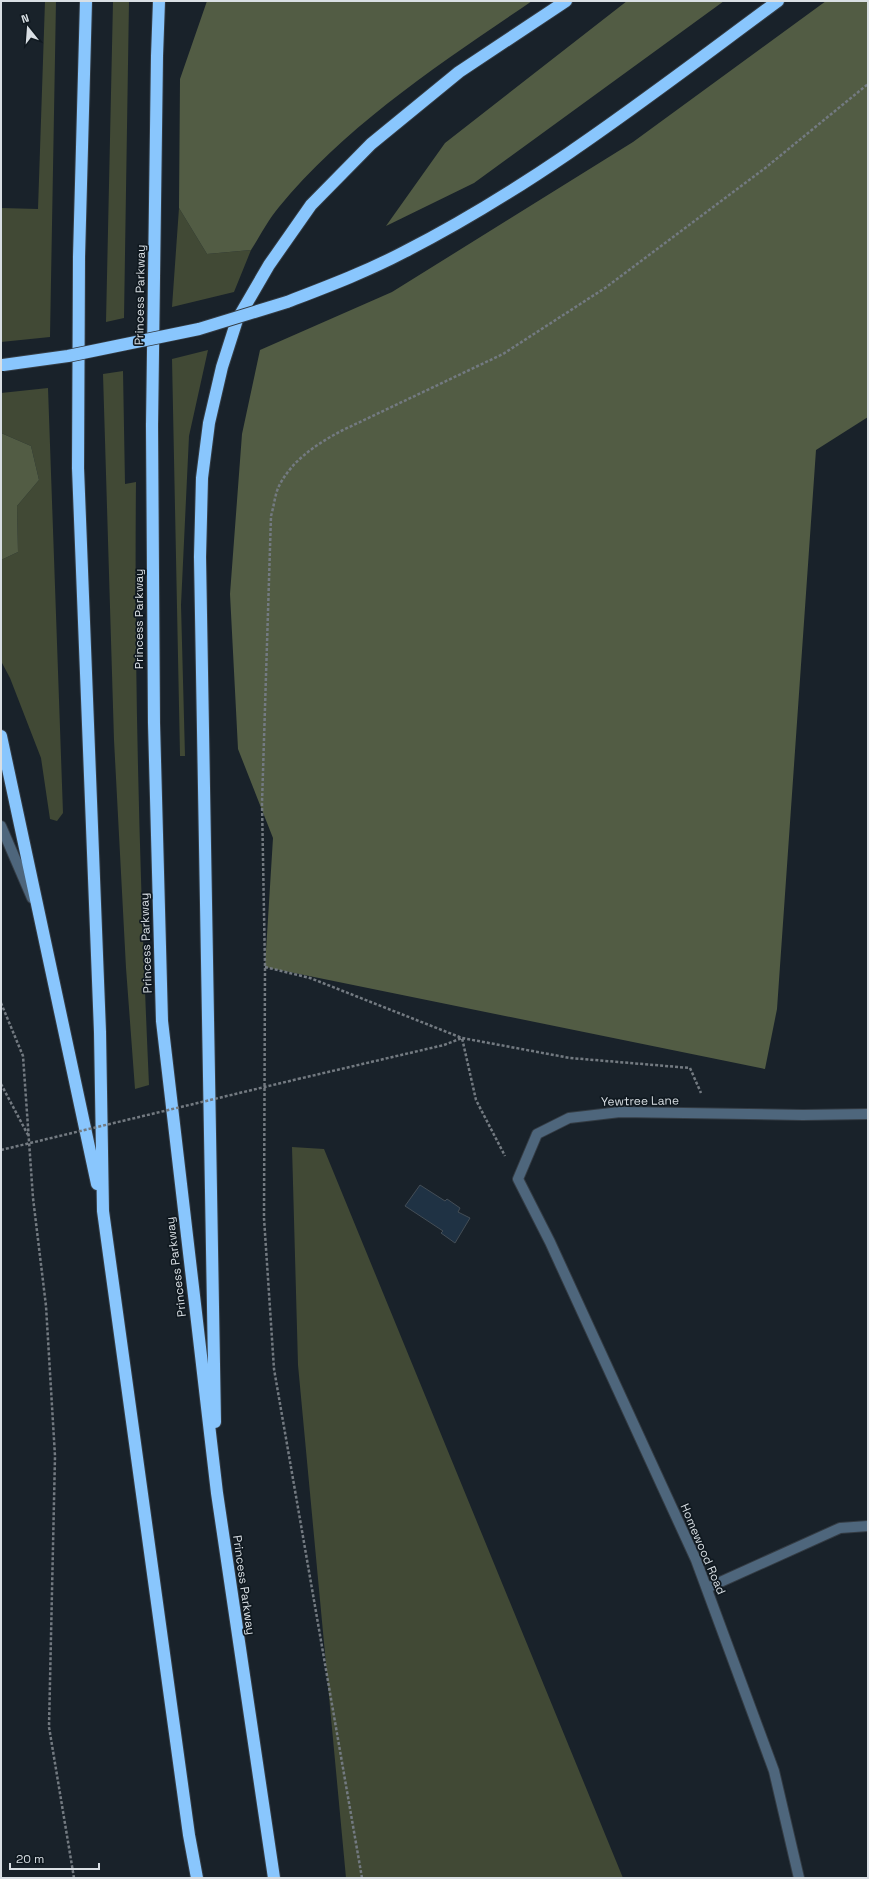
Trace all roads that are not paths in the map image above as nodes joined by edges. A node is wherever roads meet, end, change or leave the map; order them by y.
1 (86, 1) edge
2 (159, 1) edge
3 (566, 1) edge
4 (778, 1) edge
5 (2, 365) edge
6 (1, 736) edge
7 (1, 826) edge
8 (42, 920) junction
9 (868, 1114) edge
10 (103, 1211) junction
11 (550, 1242) joint
12 (216, 1494) junction
13 (868, 1526) edge
14 (707, 1588) junction
15 (197, 1878) edge
16 (274, 1878) edge
17 (799, 1878) edge

1 - 10 highway
2 - 12 highway, Princess Parkway
3 - 12 highway
4 - 5 highway, bridge
6 - 8 highway
7 - 8 street
8 - 10 highway
9 - 11 street, Yewtree Lane
10 - 15 highway
11 - 14 street, Homewood Road
12 - 16 highway, Princess Parkway
13 - 14 street
14 - 17 street, Homewood Road

